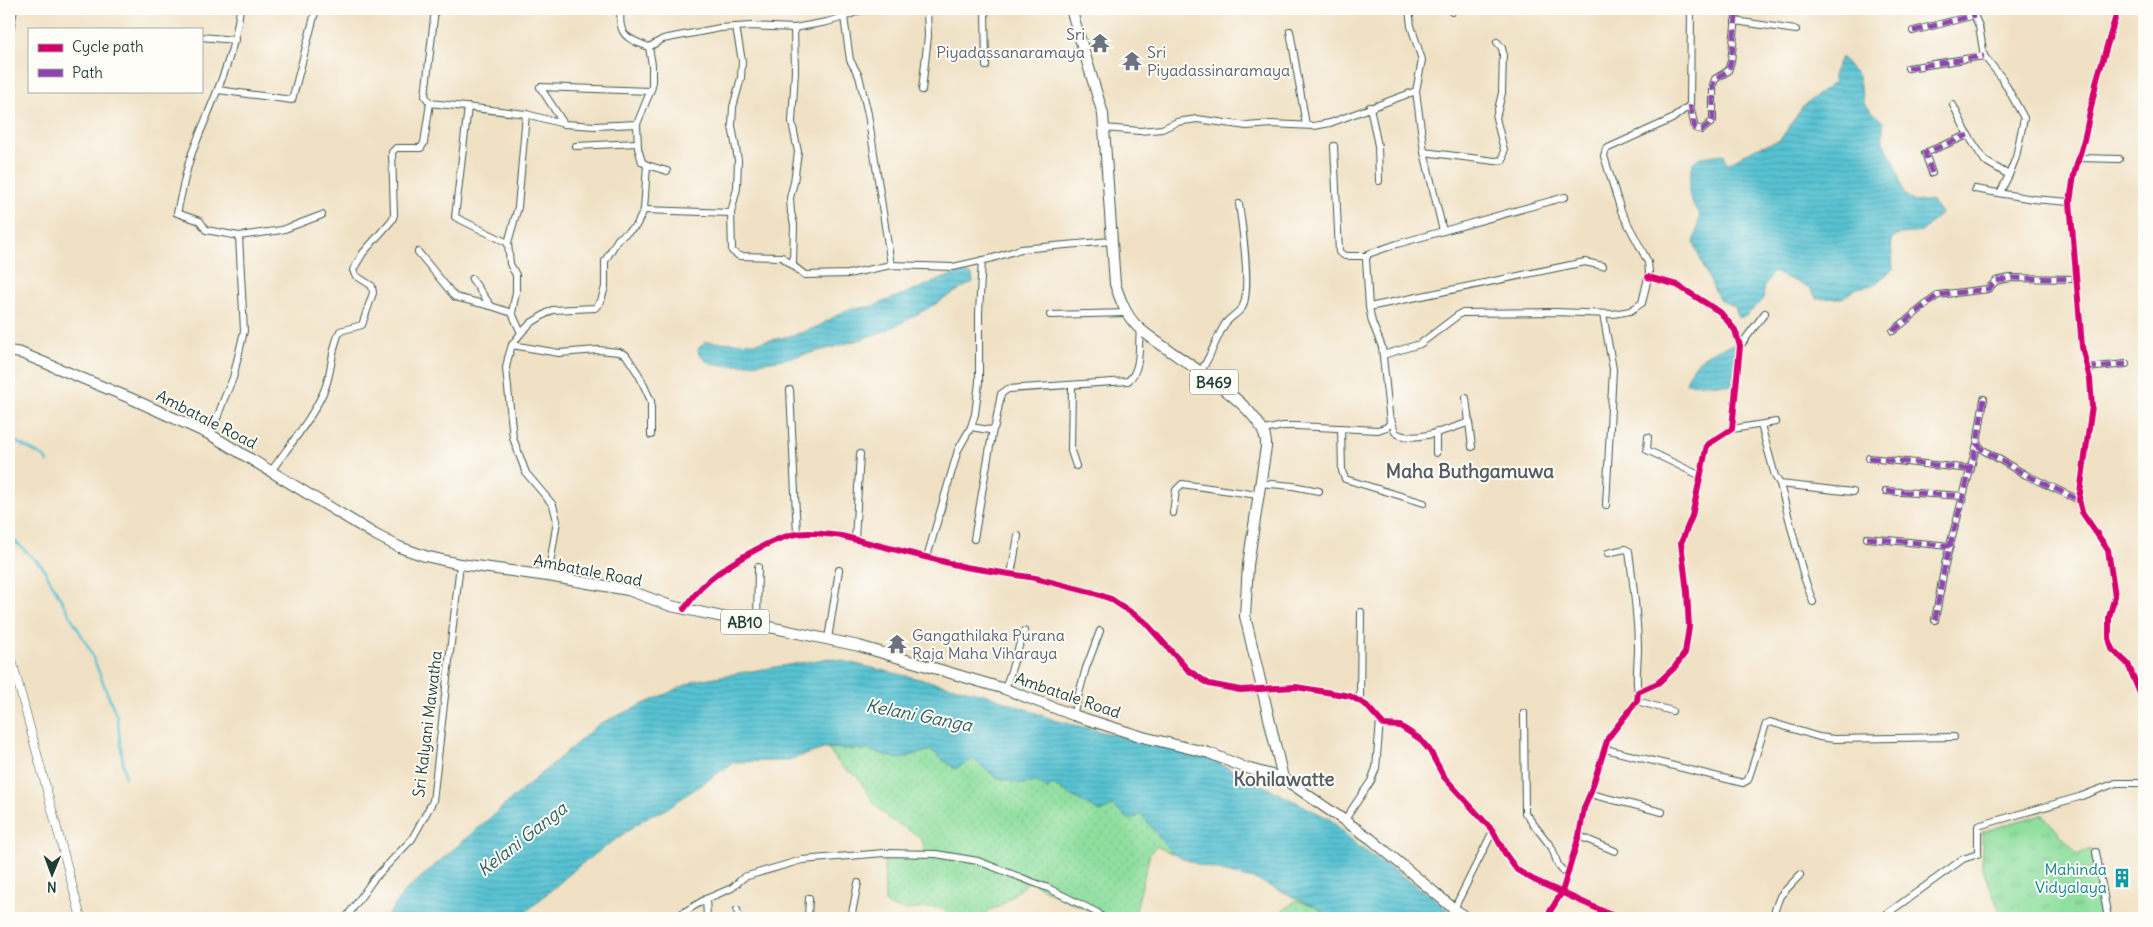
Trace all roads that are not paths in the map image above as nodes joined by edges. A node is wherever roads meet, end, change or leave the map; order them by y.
1 (14, 9) edge
2 (240, 9) edge
3 (316, 9) edge
4 (435, 9) edge
5 (621, 9) edge
6 (863, 9) edge
7 (927, 9) edge
8 (985, 9) edge
9 (1071, 9) edge
10 (1409, 9) edge
11 (1691, 9) edge
12 (1737, 9) edge
13 (2118, 9) edge
14 (1973, 12) edge
15 (844, 17) junction
16 (1736, 21) junction
17 (736, 27) junction
18 (794, 28) junction
19 (1796, 30) dead end
20 (1290, 31) dead end
21 (1913, 31) dead end
22 (9, 37) edge
23 (202, 37) edge
24 (235, 40) junction
25 (1496, 42) dead end
26 (649, 47) junction
27 (1984, 56) junction
28 (986, 66) dead end
29 (1908, 68) dead end
30 (218, 90) junction
31 (922, 90) dead end
32 (650, 91) junction
33 (1416, 91) junction
34 (430, 103) junction
35 (1953, 105) dead end
36 (1690, 106) junction
37 (468, 107) junction
38 (1370, 107) junction
39 (526, 114) junction
40 (564, 124) junction
41 (637, 124) junction
42 (1306, 125) junction
43 (1104, 128) junction
44 (1968, 135) junction
45 (637, 143) junction
46 (576, 146) dead end
47 (1334, 146) dead end
48 (1424, 152) junction
49 (2078, 158) junction
50 (2119, 159) dead end
51 (647, 165) junction
52 (667, 170) dead end
53 (1932, 173) dead end
54 (2009, 175) junction
55 (1380, 181) dead end
56 (1975, 189) dead end
57 (2000, 193) junction
58 (1565, 197) dead end
59 (2070, 202) junction
60 (1239, 204) dead end
61 (644, 210) junction
62 (731, 214) junction
63 (322, 215) dead end
64 (1444, 231) junction
65 (239, 236) junction
66 (1111, 241) junction
67 (508, 243) junction
68 (418, 252) dead end
69 (1367, 256) junction
70 (982, 260) junction
71 (793, 263) junction
72 (891, 265) junction
73 (1604, 266) dead end
74 (1648, 277) junction
75 (472, 279) dead end
76 (2075, 279) junction
77 (491, 306) junction
78 (1369, 307) junction
79 (512, 313) junction
80 (1127, 313) junction
81 (1603, 314) junction
82 (1765, 314) dead end
83 (1050, 315) dead end
84 (1140, 329) junction
85 (1893, 331) dead end
86 (521, 333) junction
87 (512, 345) junction
88 (1740, 346) junction
89 (9, 351) edge
90 (1383, 355) junction
91 (2126, 364) dead end
92 (2087, 368) junction
93 (1200, 372) junction
94 (1072, 386) junction
95 (790, 390) dead end
96 (1466, 398) dead end
97 (1984, 399) dead end
98 (1390, 418) junction
99 (1470, 422) junction
100 (1776, 422) dead end
101 (1761, 425) junction
102 (971, 427) junction
103 (1341, 428) junction
104 (993, 429) junction
105 (1264, 430) junction
106 (1732, 430) junction
107 (1436, 432) junction
108 (211, 435) junction
109 (650, 435) dead end
110 (1648, 437) dead end
111 (1977, 444) junction
112 (1472, 447) dead end
113 (1436, 453) dead end
114 (860, 454) dead end
115 (1869, 458) dead end
116 (1076, 466) dead end
117 (1971, 468) junction
118 (272, 470) junction
119 (1701, 476) junction
120 (1260, 482) junction
121 (1780, 484) junction
122 (1319, 491) dead end
123 (1886, 491) dead end
124 (1853, 492) dead end
125 (1258, 495) junction
126 (1963, 496) junction
127 (2079, 500) junction
128 (1424, 503) dead end
129 (1606, 504) dead end
130 (1173, 513) dead end
131 (797, 534) junction
132 (1018, 536) dead end
133 (1866, 538) dead end
134 (974, 539) dead end
135 (855, 540) junction
136 (1950, 546) junction
137 (1608, 553) dead end
138 (927, 557) junction
139 (460, 564) junction
140 (758, 567) dead end
141 (839, 570) dead end
142 (1011, 574) junction
143 (548, 576) junction
144 (1813, 602) dead end
145 (684, 609) junction
146 (1361, 612) dead end
147 (1936, 620) dead end
148 (757, 624) junction
149 (1024, 631) dead end
150 (1100, 631) dead end
151 (828, 639) junction
152 (9, 649) edge
153 (1263, 688) junction
154 (1005, 689) junction
155 (1638, 692) junction
156 (1360, 700) junction
157 (1637, 701) junction
158 (2144, 703) edge
159 (1672, 712) dead end
160 (1524, 714) dead end
161 (1073, 715) junction
162 (1380, 721) junction
163 (1954, 737) dead end
164 (1605, 749) junction
165 (1283, 778) junction
166 (2144, 783) edge
167 (1590, 794) junction
168 (1662, 812) dead end
169 (1344, 821) junction
170 (1493, 831) junction
171 (1579, 836) junction
172 (1615, 851) dead end
173 (2096, 852) dead end
174 (1566, 875) junction
175 (1800, 875) dead end
176 (858, 882) dead end
177 (1562, 892) junction
178 (809, 898) dead end
179 (706, 900) junction
180 (1454, 909) junction
181 (737, 910) dead end
182 (81, 918) edge
183 (346, 918) edge
184 (674, 918) edge
185 (707, 918) edge
186 (739, 918) edge
187 (808, 918) edge
188 (851, 918) edge
189 (1104, 918) edge
190 (1468, 918) edge
191 (1546, 918) edge
192 (1618, 918) edge
193 (1772, 918) edge
194 (1881, 918) edge
195 (2108, 918) edge

1 - 22 street
2 - 24 street
3 - 30 street
4 - 34 street
5 - 26 street
6 - 15 street
7 - 31 street
8 - 28 street
9 - 43 main road, B469
10 - 33 street
11 - 36 street
12 - 16 street
13 - 49 street
14 - 21 street
14 - 27 street
15 - 18 street
15 - 72 street
16 - 19 street
16 - 36 street
17 - 18 street
17 - 26 street
17 - 62 street
18 - 71 street
20 - 42 street
23 - 24 street
24 - 30 street
25 - 48 street
26 - 32 street
27 - 29 street
27 - 54 street
30 - 65 street
32 - 40 street
32 - 41 street
33 - 38 street
33 - 48 street
34 - 37 street
34 - 118 street
35 - 44 street
36 - 74 street
37 - 39 street
37 - 67 street
38 - 42 street
38 - 55 street
39 - 40 street
39 - 67 street
40 - 41 street
41 - 45 street
42 - 43 street
43 - 66 main road, B469
44 - 53 street
44 - 54 street
45 - 46 street
45 - 51 street
47 - 69 street
48 - 64 street
49 - 50 street
49 - 59 street
51 - 52 street
51 - 61 street
54 - 57 street
56 - 57 street
57 - 59 street
58 - 64 street
59 - 76 street
60 - 93 street
61 - 62 street
61 - 86 street
62 - 71 street
63 - 65 street
64 - 69 street
65 - 108 street
66 - 70 street
66 - 80 main road, B469
67 - 79 street
68 - 77 street
69 - 78 street
70 - 72 street
70 - 102 street
71 - 72 street
73 - 78 street
74 - 81 street
74 - 88 street
75 - 77 street
76 - 85 street
76 - 92 street
77 - 79 street
78 - 90 street
79 - 86 street
80 - 83 street
80 - 84 main road, B469
81 - 90 street
81 - 129 street
82 - 88 street
84 - 93 main road, B469
84 - 94 street
86 - 87 street
87 - 109 street
87 - 143 street
88 - 106 street
89 - 108 main road, Ambatale Road / AB10
90 - 98 street
91 - 92 street
92 - 127 street
93 - 105 main road, B469
94 - 104 street
94 - 116 street
95 - 131 street
96 - 99 street
97 - 111 street
98 - 103 street
98 - 107 street
99 - 107 street
99 - 112 street
100 - 101 street
101 - 106 street
101 - 121 street
102 - 104 street
102 - 138 street
103 - 105 street
103 - 128 street
104 - 134 street
105 - 120 main road
106 - 119 street
107 - 113 street
108 - 118 main road, Ambatale Road / AB10
110 - 119 street
111 - 117 street
111 - 127 street
114 - 135 street
115 - 117 street
117 - 126 street
118 - 139 main road, Ambatale Road / AB10
119 - 155 street
120 - 122 street
120 - 125 main road
121 - 124 street
121 - 144 street
123 - 126 street
125 - 130 street
125 - 153 main road
126 - 136 street
127 - 158 street
131 - 135 street
131 - 145 street
132 - 142 street
133 - 136 street
135 - 138 street
136 - 147 street
137 - 155 street
138 - 142 street
139 - 143 main road, Ambatale Road / AB10
139 - 183 street, Sri Kalyani Mawatha
140 - 148 street
141 - 151 street
142 - 153 street
143 - 145 main road, Ambatale Road / AB10
145 - 148 main road, Ambatale Road / AB10
146 - 156 street
148 - 151 main road, Ambatale Road / AB10
149 - 154 street
150 - 161 street
151 - 154 main road, Ambatale Road / AB10
152 - 182 street
153 - 156 street
153 - 165 main road
154 - 161 main road, Ambatale Road / AB10
155 - 157 street
156 - 162 street
157 - 159 street
157 - 164 street
160 - 174 street
161 - 165 main road, Ambatale Road / AB10
162 - 169 street
162 - 170 street
163 - 164 street
164 - 167 street
165 - 169 main road, Ambatale Road / AB10
166 - 194 street
167 - 168 street
167 - 171 street
169 - 180 main road, Ambatale Road / AB10
170 - 177 street
170 - 180 street
171 - 172 street
171 - 174 street
173 - 195 street
174 - 177 street
175 - 193 street
176 - 188 street
177 - 191 street
177 - 192 street
178 - 187 street
179 - 184 street
179 - 185 street
179 - 189 street
180 - 190 main road, Ambatale Road / AB10
181 - 186 street

